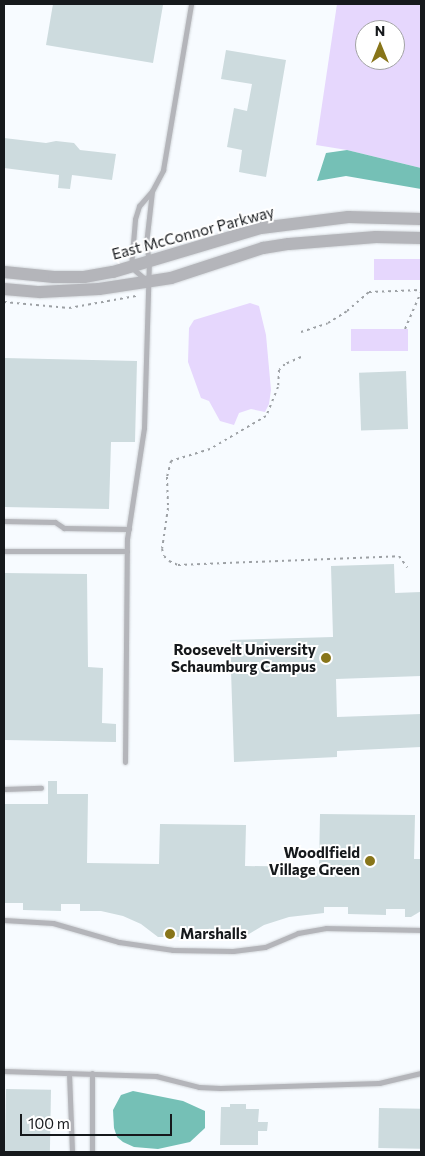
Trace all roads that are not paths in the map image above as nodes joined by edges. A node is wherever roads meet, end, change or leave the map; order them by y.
1 (191, 4) edge
2 (152, 191) junction
3 (421, 219) edge
4 (421, 238) edge
5 (149, 262) junction
6 (131, 267) junction
7 (4, 272) edge
8 (148, 282) junction
9 (4, 289) edge
10 (4, 521) edge
11 (129, 529) junction
12 (4, 551) edge
13 (127, 551) junction
14 (125, 762) dead end
15 (4, 788) edge
16 (40, 788) dead end
17 (4, 920) edge
18 (421, 930) edge
19 (4, 1071) edge
20 (69, 1073) junction
21 (92, 1073) junction
22 (421, 1073) edge
23 (72, 1152) edge
24 (92, 1152) edge

1 - 2 lane
2 - 5 lane
2 - 6 lane
3 - 5 street, East McConnor Parkway
4 - 8 street
5 - 6 street, East McConnor Parkway
5 - 8 lane
6 - 7 street, East McConnor Parkway
6 - 8 lane
8 - 9 street
8 - 11 lane
10 - 11 lane
11 - 13 lane
12 - 13 lane
13 - 14 lane
15 - 16 lane
17 - 18 lane
19 - 20 lane
20 - 21 lane
20 - 23 lane
21 - 22 lane
21 - 24 lane

